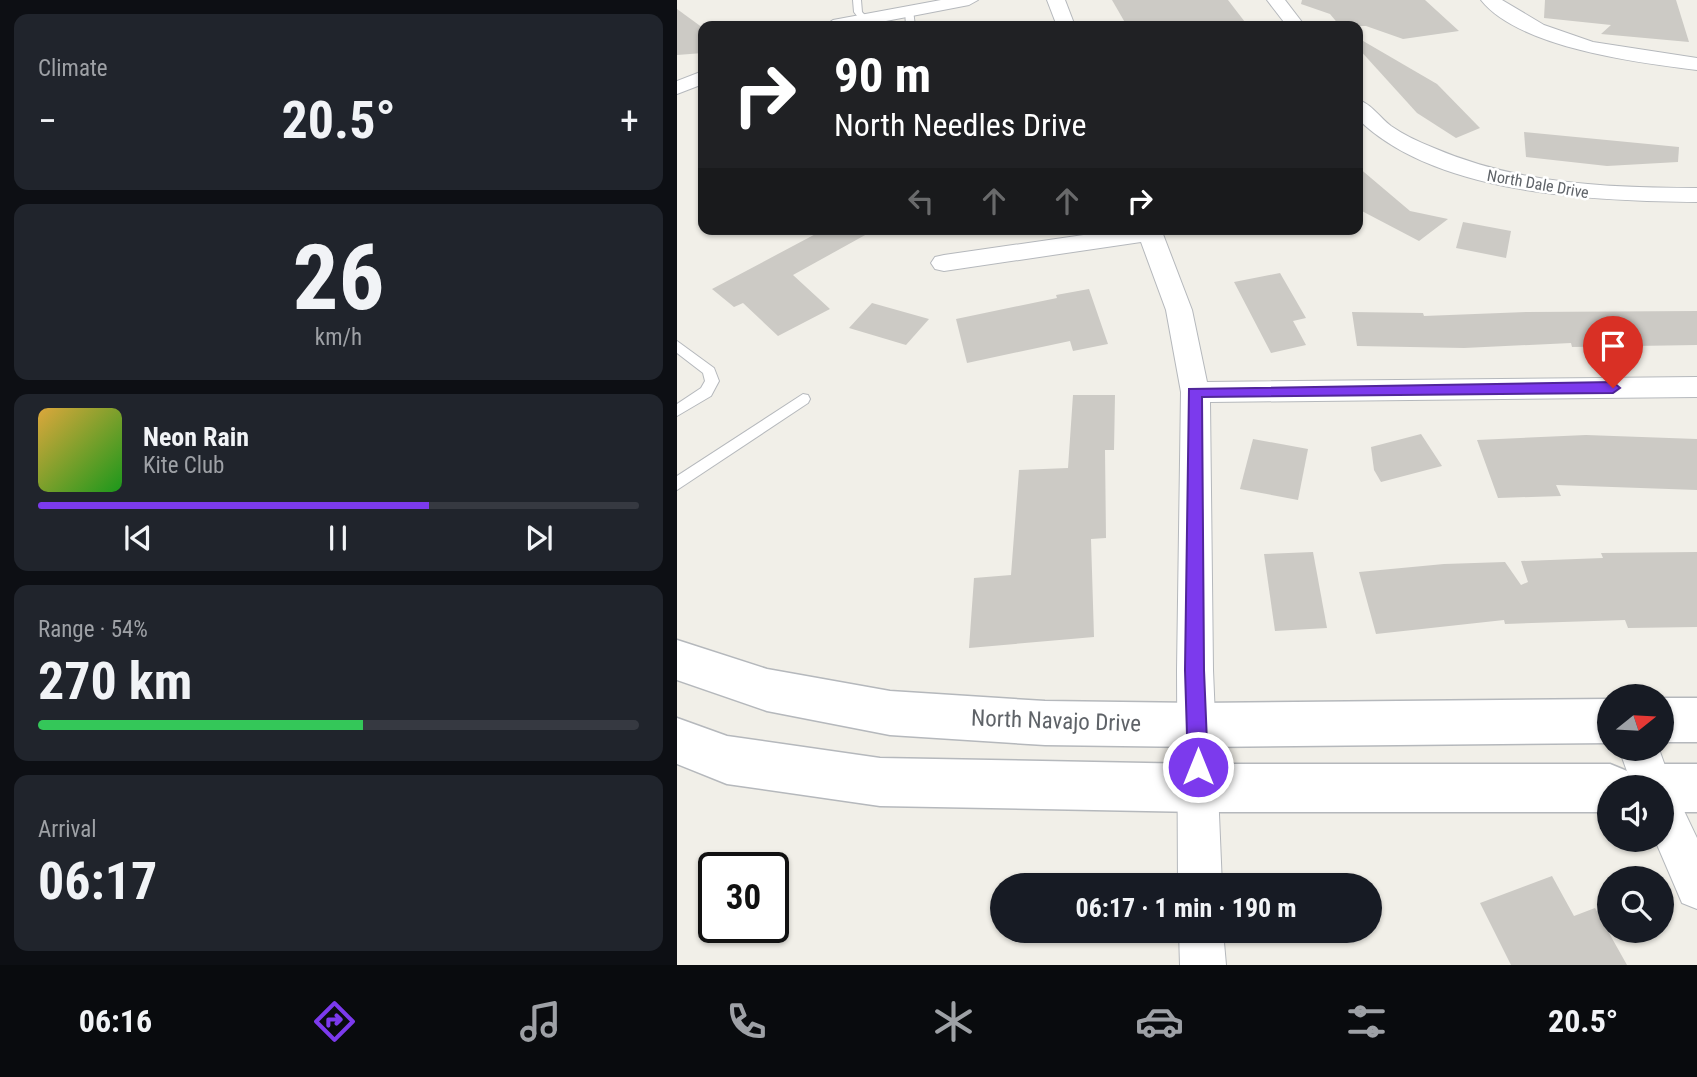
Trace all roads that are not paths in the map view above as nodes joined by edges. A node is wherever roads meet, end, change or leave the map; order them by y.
1 (857, 0) edge
2 (969, 0) edge
3 (1056, 0) edge
4 (1276, 0) edge
5 (1490, 0) edge
6 (910, 18) edge
7 (864, 19) junction
8 (855, 21) edge
9 (1064, 21) edge
10 (1292, 21) edge
11 (1697, 64) edge
12 (698, 79) edge
13 (677, 88) edge
14 (1363, 113) edge
15 (1697, 195) edge
16 (1123, 235) edge
17 (1151, 235) edge
18 (944, 263) dead end
19 (677, 346) edge
20 (1697, 387) edge
21 (1195, 392) junction
22 (803, 399) dead end
23 (677, 411) edge
24 (677, 484) edge
25 (677, 660) edge
26 (1675, 720) edge
27 (1697, 720) edge
28 (1597, 721) edge
29 (1198, 725) junction
30 (677, 741) edge
31 (1198, 788) junction
32 (1597, 788) edge
33 (1674, 788) edge
34 (1697, 788) edge
35 (1674, 835) edge
36 (1200, 873) edge
37 (1697, 888) edge
38 (1202, 943) edge
39 (1203, 965) edge

1 - 7 lane
2 - 6 street
3 - 9 street
4 - 10 street
5 - 11 street
6 - 7 street
7 - 8 street
12 - 13 street
14 - 15 street, North Dale Drive
16 - 18 street
17 - 21 street
19 - 23 lane
20 - 21 street
21 - 29 street
22 - 24 lane
25 - 29 street, North Navajo Drive
26 - 27 street
28 - 29 street, North Navajo Drive
29 - 31 street
30 - 31 street
31 - 32 street
31 - 36 street
33 - 34 street
35 - 37 street
38 - 39 street

